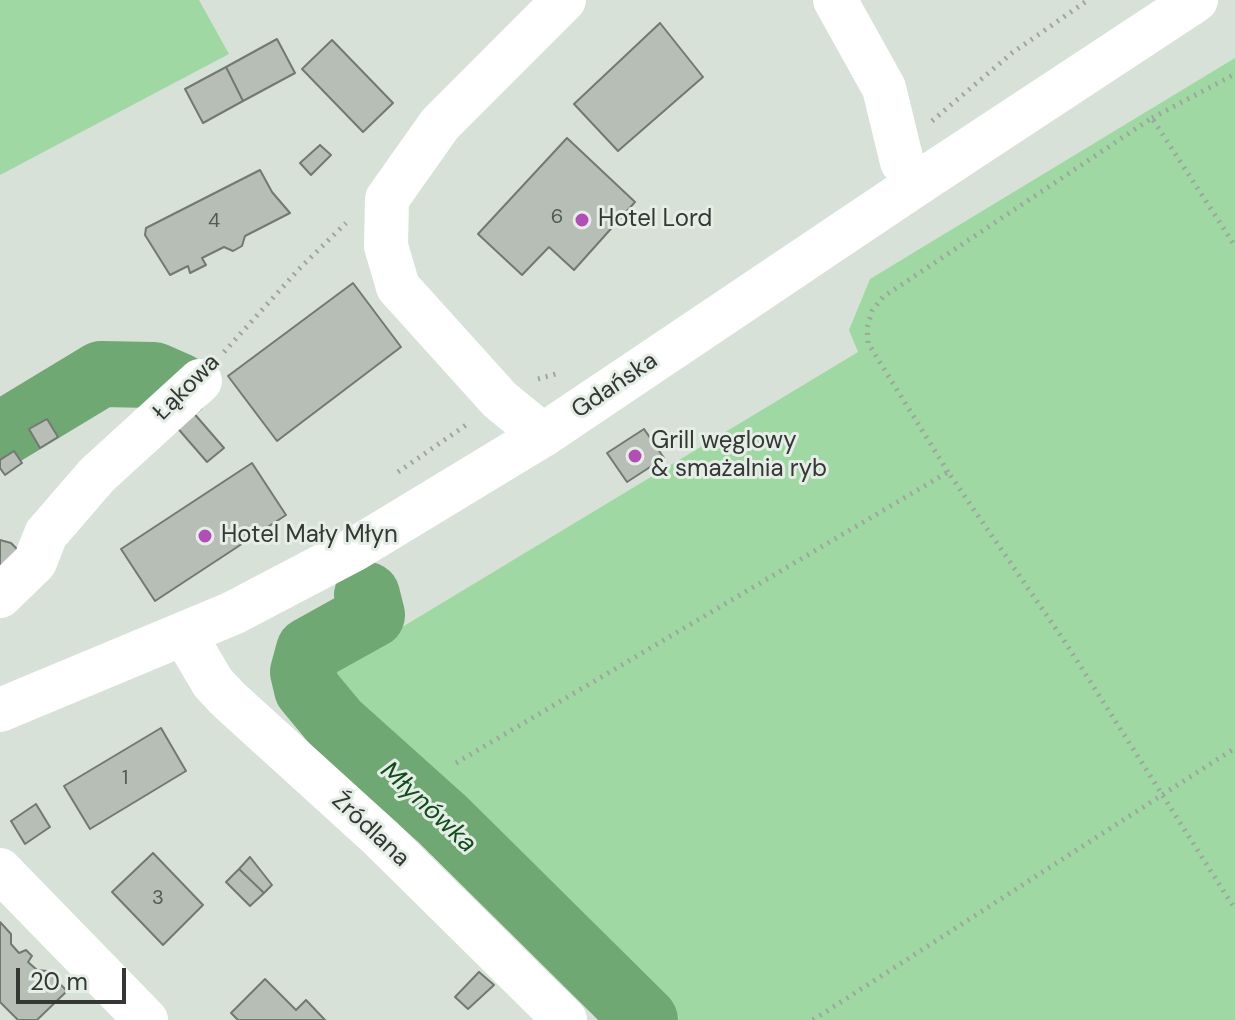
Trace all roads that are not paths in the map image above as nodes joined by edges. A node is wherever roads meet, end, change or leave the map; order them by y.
1 (564, 0) edge
2 (835, 0) edge
3 (1196, 0) edge
4 (918, 183) junction
5 (200, 381) road end
6 (543, 435) junction
7 (0, 596) edge
8 (184, 634) junction
9 (0, 710) edge
10 (0, 870) edge
11 (146, 1020) edge
12 (565, 1020) edge

1 - 6 street
2 - 4 street
3 - 4 street, Gdańska
4 - 6 street, Gdańska
5 - 7 street, Łąkowa
6 - 8 street, Gdańska
8 - 9 street, Gdańska
8 - 12 street, Źródlana
10 - 11 street

